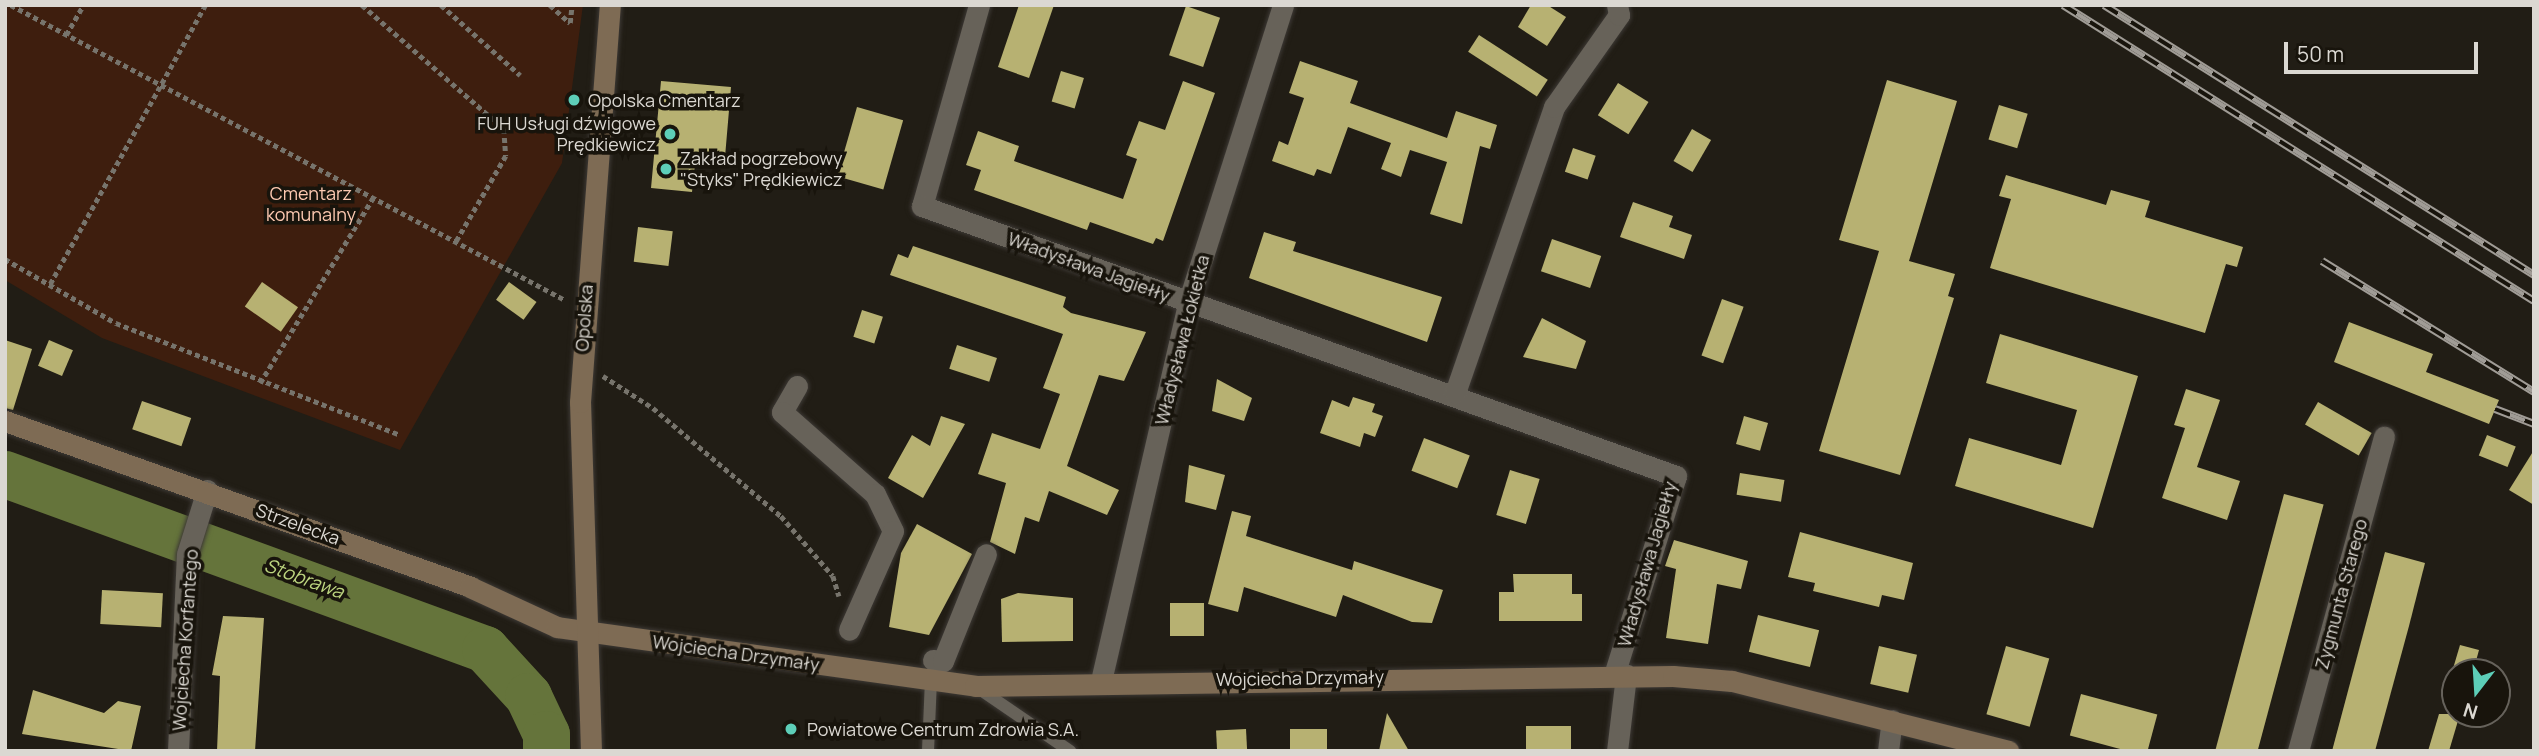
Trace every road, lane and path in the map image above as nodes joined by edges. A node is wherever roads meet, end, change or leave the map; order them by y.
1 (11, 5) edge
2 (83, 5) edge
3 (205, 5) edge
4 (362, 5) edge
5 (441, 5) edge
6 (550, 5) edge
7 (572, 5) edge
8 (610, 5) edge
9 (979, 5) edge
10 (1283, 5) edge
11 (1617, 5) edge
12 (66, 35) junction
13 (520, 75) dead end
14 (160, 85) junction
15 (373, 198) junction
16 (456, 242) junction
17 (5, 259) edge
18 (50, 284) junction
19 (567, 301) dead end
20 (1188, 303) junction
21 (599, 374) dead end
22 (260, 383) junction
23 (797, 386) dead end
24 (1455, 393) junction
25 (5, 421) edge
26 (398, 434) dead end
27 (2384, 437) dead end
28 (206, 490) junction
29 (986, 554) dead end
30 (849, 630) joint
31 (587, 632) junction
32 (932, 670) junction
33 (1620, 675) junction
34 (1101, 681) junction
35 (975, 686) junction
36 (1892, 720) junction
37 (929, 745) edge
38 (178, 751) edge
39 (591, 751) edge
40 (1070, 751) edge
41 (1617, 751) edge
42 (1888, 751) edge
43 (2008, 751) edge
44 (2298, 751) edge

1 - 12 path
2 - 12 path
3 - 14 path
4 - 16 path
5 - 13 path
6 - 7 path
8 - 31 street, Opolska
9 - 20 street, Władysława Jagiełły
10 - 20 street, Władysława Łokietka
11 - 24 street
12 - 14 path
14 - 15 path
14 - 18 path
15 - 16 path
15 - 22 path
16 - 19 path
17 - 18 path
18 - 22 path
20 - 24 street, Władysława Jagiełły
20 - 34 street, Władysława Łokietka
21 - 30 path
22 - 26 path
23 - 30 street
24 - 33 street, Władysława Jagiełły
25 - 28 street, Strzelecka
27 - 44 street, Zygmunta Starego
28 - 31 street, Strzelecka
28 - 38 street, Wojciecha Korfantego
29 - 32 street
31 - 32 street, Wojciecha Drzymały
31 - 39 street, Opolska
32 - 35 street, Wojciecha Drzymały
32 - 37 lane
33 - 34 street, Wojciecha Drzymały
33 - 36 street, Wojciecha Drzymały
33 - 41 street
34 - 35 street, Wojciecha Drzymały
35 - 40 lane
36 - 42 street
36 - 43 street, Wojciecha Drzymały

